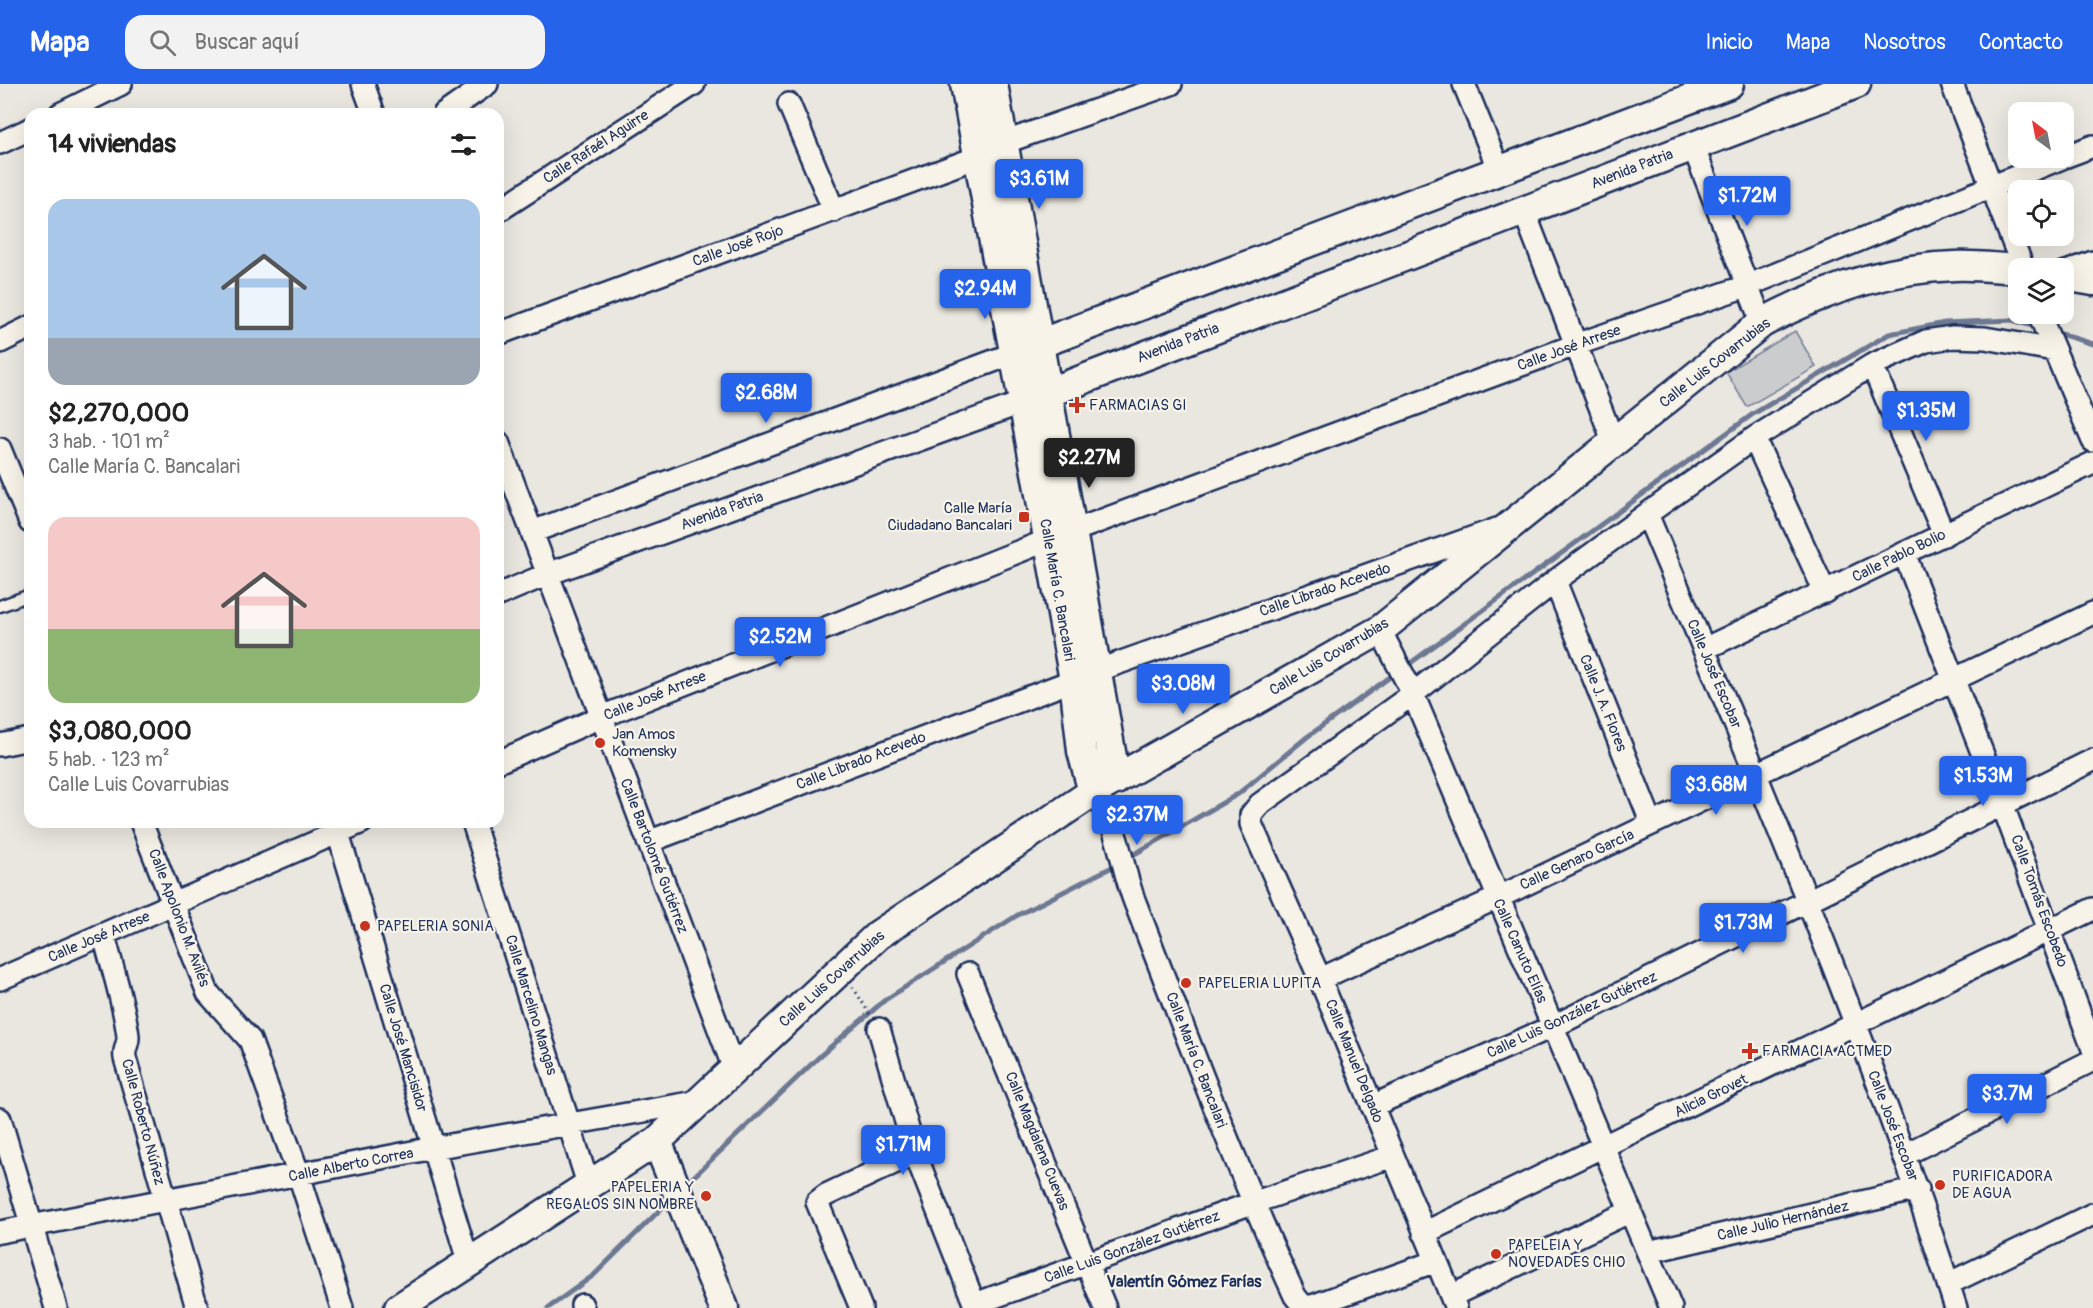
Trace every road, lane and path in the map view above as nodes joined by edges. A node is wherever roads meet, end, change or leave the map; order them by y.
1 (121, 84) edge
2 (363, 84) edge
3 (487, 84) edge
4 (694, 84) edge
5 (965, 84) edge
6 (993, 84) edge
7 (1171, 84) edge
8 (1464, 84) edge
9 (1729, 84) edge
10 (1856, 84) edge
11 (1952, 84) edge
12 (1679, 93) edge
13 (789, 104) dead end
14 (72, 108) edge
15 (372, 108) edge
16 (453, 108) edge
17 (24, 132) edge
18 (0, 143) edge
19 (1003, 143) junction
20 (1693, 146) junction
21 (2093, 146) edge
22 (2074, 153) edge
23 (978, 157) junction
24 (2034, 168) edge
25 (1499, 170) junction
26 (1989, 185) junction
27 (504, 207) edge
28 (834, 211) junction
29 (1524, 211) junction
30 (2017, 258) edge
31 (2093, 262) edge
32 (2008, 268) edge
33 (2074, 271) edge
34 (2074, 277) edge
35 (2093, 281) edge
36 (1749, 285) junction
37 (1762, 323) junction
38 (2043, 324) edge
39 (24, 330) edge
40 (504, 332) edge
41 (0, 342) edge
42 (1578, 344) junction
43 (2052, 346) junction
44 (1027, 348) junction
45 (1872, 365) junction
46 (1036, 398) junction
47 (1754, 438) junction
48 (2093, 441) edge
49 (1614, 443) junction
50 (0, 449) edge
51 (2093, 463) edge
52 (504, 479) edge
53 (24, 507) edge
54 (1647, 514) junction
55 (1516, 522) junction
56 (532, 532) junction
57 (1944, 535) junction
58 (1061, 536) junction
59 (1904, 553) junction
60 (548, 574) junction
61 (1555, 581) junction
62 (504, 592) edge
63 (1825, 592) junction
64 (24, 597) edge
65 (0, 606) edge
66 (2093, 613) edge
67 (1385, 638) junction
68 (1704, 650) junction
69 (1086, 675) junction
70 (1954, 680) junction
71 (1411, 691) junction
72 (601, 717) junction
73 (24, 740) edge
74 (0, 745) edge
75 (504, 759) edge
76 (2093, 760) edge
77 (1756, 775) junction
78 (1106, 800) junction
79 (2003, 806) junction
80 (1652, 824) junction
81 (143, 828) edge
82 (348, 828) edge
83 (475, 828) edge
84 (338, 832) junction
85 (648, 842) junction
86 (1497, 898) junction
87 (1806, 902) junction
88 (175, 905) junction
89 (2093, 909) edge
90 (2050, 931) junction
91 (104, 935) junction
92 (968, 974) dead end
93 (0, 979) edge
94 (1320, 979) junction
95 (857, 995) dead end
96 (875, 1022) joint
97 (1554, 1026) junction
98 (1856, 1027) junction
99 (2093, 1048) edge
100 (2093, 1060) edge
101 (734, 1069) junction
102 (702, 1101) junction
103 (1372, 1106) junction
104 (0, 1119) edge
105 (568, 1124) junction
106 (657, 1141) junction
107 (433, 1148) junction
108 (1605, 1148) junction
109 (915, 1153) junction
110 (1904, 1155) junction
111 (1393, 1156) junction
112 (299, 1175) junction
113 (589, 1187) junction
114 (1918, 1190) junction
115 (165, 1202) junction
116 (1252, 1203) junction
117 (1631, 1211) junction
118 (2093, 1214) edge
119 (33, 1226) junction
120 (0, 1232) edge
121 (1424, 1233) junction
122 (1648, 1252) junction
123 (1436, 1261) junction
124 (469, 1264) junction
125 (1087, 1264) junction
126 (1948, 1284) junction
127 (1453, 1302) edge
128 (1337, 1303) edge
129 (975, 1306) edge
130 (56, 1308) edge
131 (197, 1308) edge
132 (342, 1308) edge
133 (399, 1308) edge
134 (724, 1308) edge
135 (861, 1308) edge
136 (1105, 1308) edge
137 (1671, 1308) edge
138 (1956, 1308) edge

1 - 14 street
2 - 15 street
3 - 16 street
4 - 27 street, Calle Rafaél Aguirre
5 - 23 street, Calle María C. Bancalari
6 - 19 street, Calle María C. Bancalari
7 - 19 street
8 - 25 street
9 - 12 street
10 - 20 street, Avenida Patria
11 - 26 street
12 - 25 street
13 - 28 street
17 - 18 street
19 - 44 street, Calle María C. Bancalari
20 - 29 street, Avenida Patria
20 - 36 street
21 - 22 street, Calle José Arrese
23 - 28 street, Calle José Rojo
23 - 44 street, Calle María C. Bancalari
24 - 26 street, Calle José Arrese
25 - 44 street
26 - 30 street
26 - 36 street, Calle José Arrese
28 - 40 street, Calle José Rojo
29 - 42 street
29 - 46 street, Avenida Patria
31 - 33 street
32 - 37 street, Calle Luis Covarrubias
34 - 35 street
36 - 37 street
36 - 42 street, Calle José Arrese
37 - 49 street, Calle Luis Covarrubias
38 - 43 street
39 - 41 street
42 - 49 street
42 - 58 street, Calle José Arrese
43 - 45 street
43 - 48 street
44 - 46 street, Calle María C. Bancalari
44 - 56 street
45 - 47 street
45 - 57 street
46 - 58 street, Calle María C. Bancalari
46 - 60 street, Avenida Patria
47 - 54 street
47 - 63 street
49 - 55 street, Calle Luis Covarrubias
50 - 53 street
51 - 57 street, Calle Pablo Bolio
52 - 56 street, Calle Bartolomé Gutiérrez
54 - 61 street
54 - 68 street, Calle José Escobar
55 - 67 street, Calle Luis Covarrubias
55 - 69 street, Calle Librado Acevedo
56 - 60 street, Calle Bartolomé Gutiérrez
57 - 59 street, Calle Pablo Bolio
58 - 69 street, Calle María C. Bancalari
58 - 72 street, Calle José Arrese
59 - 63 street, Calle Pablo Bolio
59 - 70 street, Calle Tomás Escobedo
60 - 62 street, Avenida Patria
60 - 72 street, Calle Bartolomé Gutiérrez
61 - 71 street
61 - 80 street, Calle J. A. Flores
63 - 68 street, Calle Pablo Bolio
64 - 65 lane
66 - 70 street, Calle Genaro García
67 - 71 street, Calle Canuto Elías
67 - 78 street, Calle Luis Covarrubias
68 - 77 street, Calle José Escobar
69 - 78 street, Calle María C. Bancalari
69 - 85 street, Calle Librado Acevedo
70 - 77 street, Calle Genaro García
70 - 79 street, Calle Tomás Escobedo
71 - 86 street, Calle Canuto Elías
71 - 94 street, Calle Manuel Delgado
72 - 75 street, Calle José Arrese
72 - 85 street, Calle Bartolomé Gutiérrez
73 - 74 street
76 - 79 street, Calle Luis González Gutiérrez
77 - 80 street, Calle Genaro García
77 - 87 street, Calle José Escobar
78 - 101 street, Calle Luis Covarrubias
78 - 116 street, Calle María C. Bancalari
79 - 87 street, Calle Luis González Gutiérrez
79 - 90 street, Calle Tomás Escobedo
80 - 86 street, Calle Genaro García
81 - 88 street, Calle Apolonio M. Avilés
82 - 84 street, Calle José Arrese
83 - 105 street, Calle Marcelino Mangas
84 - 88 street, Calle José Arrese
84 - 107 street, Calle José Mancisidor
85 - 101 street, Calle Bartolomé Gutiérrez
86 - 94 street, Calle Genaro García
86 - 97 street, Calle Canuto Elías
87 - 97 street, Calle Luis González Gutiérrez
87 - 98 street, Calle José Escobar
88 - 91 street, Calle José Arrese
88 - 112 street, Calle Apolonio M. Avilés
89 - 90 street, Alicia Grovet
90 - 98 street, Alicia Grovet
90 - 99 street, Calle Tomás Escobedo
91 - 93 street, Calle José Arrese
91 - 115 street, Calle Roberto Núñez
92 - 125 street, Calle Magdalena Cuevas
94 - 103 street, Calle Manuel Delgado
95 - 96 path
96 - 109 street
97 - 103 street, Calle Luis González Gutiérrez
97 - 108 street, Calle Canuto Elías
98 - 108 street, Alicia Grovet
98 - 110 street, Calle José Escobar
100 - 110 street
101 - 102 street, Calle Luis Covarrubias
102 - 105 street, Calle Alberto Correa
102 - 106 street, Calle Luis Covarrubias
103 - 111 street, Calle Manuel Delgado
104 - 119 street
105 - 107 street, Calle Alberto Correa
105 - 113 street, Calle Marcelino Mangas
106 - 113 street, Calle Luis Covarrubias
106 - 134 street
107 - 112 street, Calle Alberto Correa
107 - 124 street, Calle José Mancisidor
108 - 117 street, Calle Canuto Elías
108 - 121 street, Alicia Grovet
109 - 129 street
109 - 135 street
110 - 114 street, Calle José Escobar
111 - 116 street, Calle Luis González Gutiérrez
111 - 121 street, Calle Manuel Delgado
112 - 115 street, Calle Alberto Correa
112 - 132 street, Calle Apolonio M. Avilés
113 - 124 street, Calle Luis Covarrubias
114 - 122 street, Calle Julio Hernández
114 - 126 street, Calle José Escobar
115 - 119 street, Calle Alberto Correa
115 - 131 street, Calle Roberto Núñez
116 - 125 street, Calle Luis González Gutiérrez
116 - 128 street, Calle María C. Bancalari
117 - 122 street, Calle Canuto Elías
117 - 127 street
118 - 126 street
119 - 120 street, Calle Alberto Correa
119 - 130 street
121 - 123 street, Calle Manuel Delgado
122 - 137 street, Calle Canuto Elías
123 - 127 street, Calle Manuel Delgado
123 - 128 street
124 - 133 street, Calle Luis Covarrubias
125 - 129 street, Calle Luis González Gutiérrez
125 - 136 street, Calle Magdalena Cuevas
126 - 138 street, Calle José Escobar

